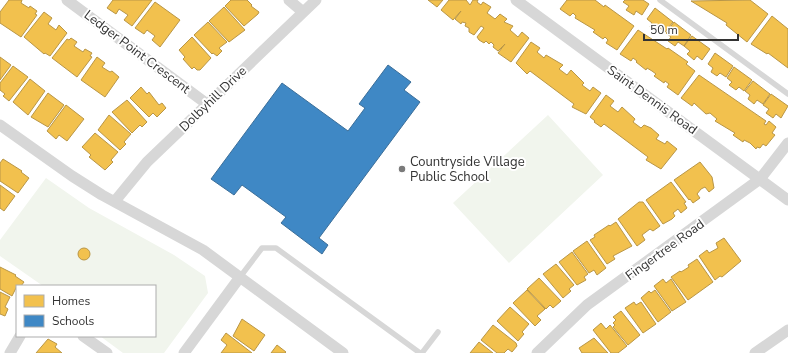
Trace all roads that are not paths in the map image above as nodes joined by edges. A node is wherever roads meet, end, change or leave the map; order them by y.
1 (67, 0) edge
2 (289, 0) edge
3 (316, 0) edge
4 (516, 0) edge
5 (660, 0) edge
6 (303, 12) junction
7 (788, 94) edge
8 (207, 104) junction
9 (1, 127) edge
10 (788, 143) edge
11 (760, 180) junction
12 (788, 200) edge
13 (115, 202) junction
14 (240, 277) junction
15 (788, 330) edge
16 (438, 332) dead end
17 (19, 337) edge
18 (85, 337) edge
19 (10, 353) edge
20 (107, 353) edge
21 (184, 353) edge
22 (342, 353) edge
23 (421, 353) edge
24 (537, 353) edge
25 (755, 353) edge

1 - 8 street, Ledger Point Crescent
2 - 6 street
3 - 6 street, Dolbyhill Drive
4 - 11 street, Saint Dennis Road
5 - 7 lane
6 - 8 street, Dolbyhill Drive
8 - 13 street, Dolbyhill Drive
9 - 13 street
10 - 11 street, Fingertree Road
11 - 12 street, Saint Dennis Road
11 - 24 street, Fingertree Road
13 - 14 street
14 - 21 street
14 - 22 street
14 - 23 lane
15 - 25 street
16 - 23 lane
17 - 19 street
18 - 20 street

